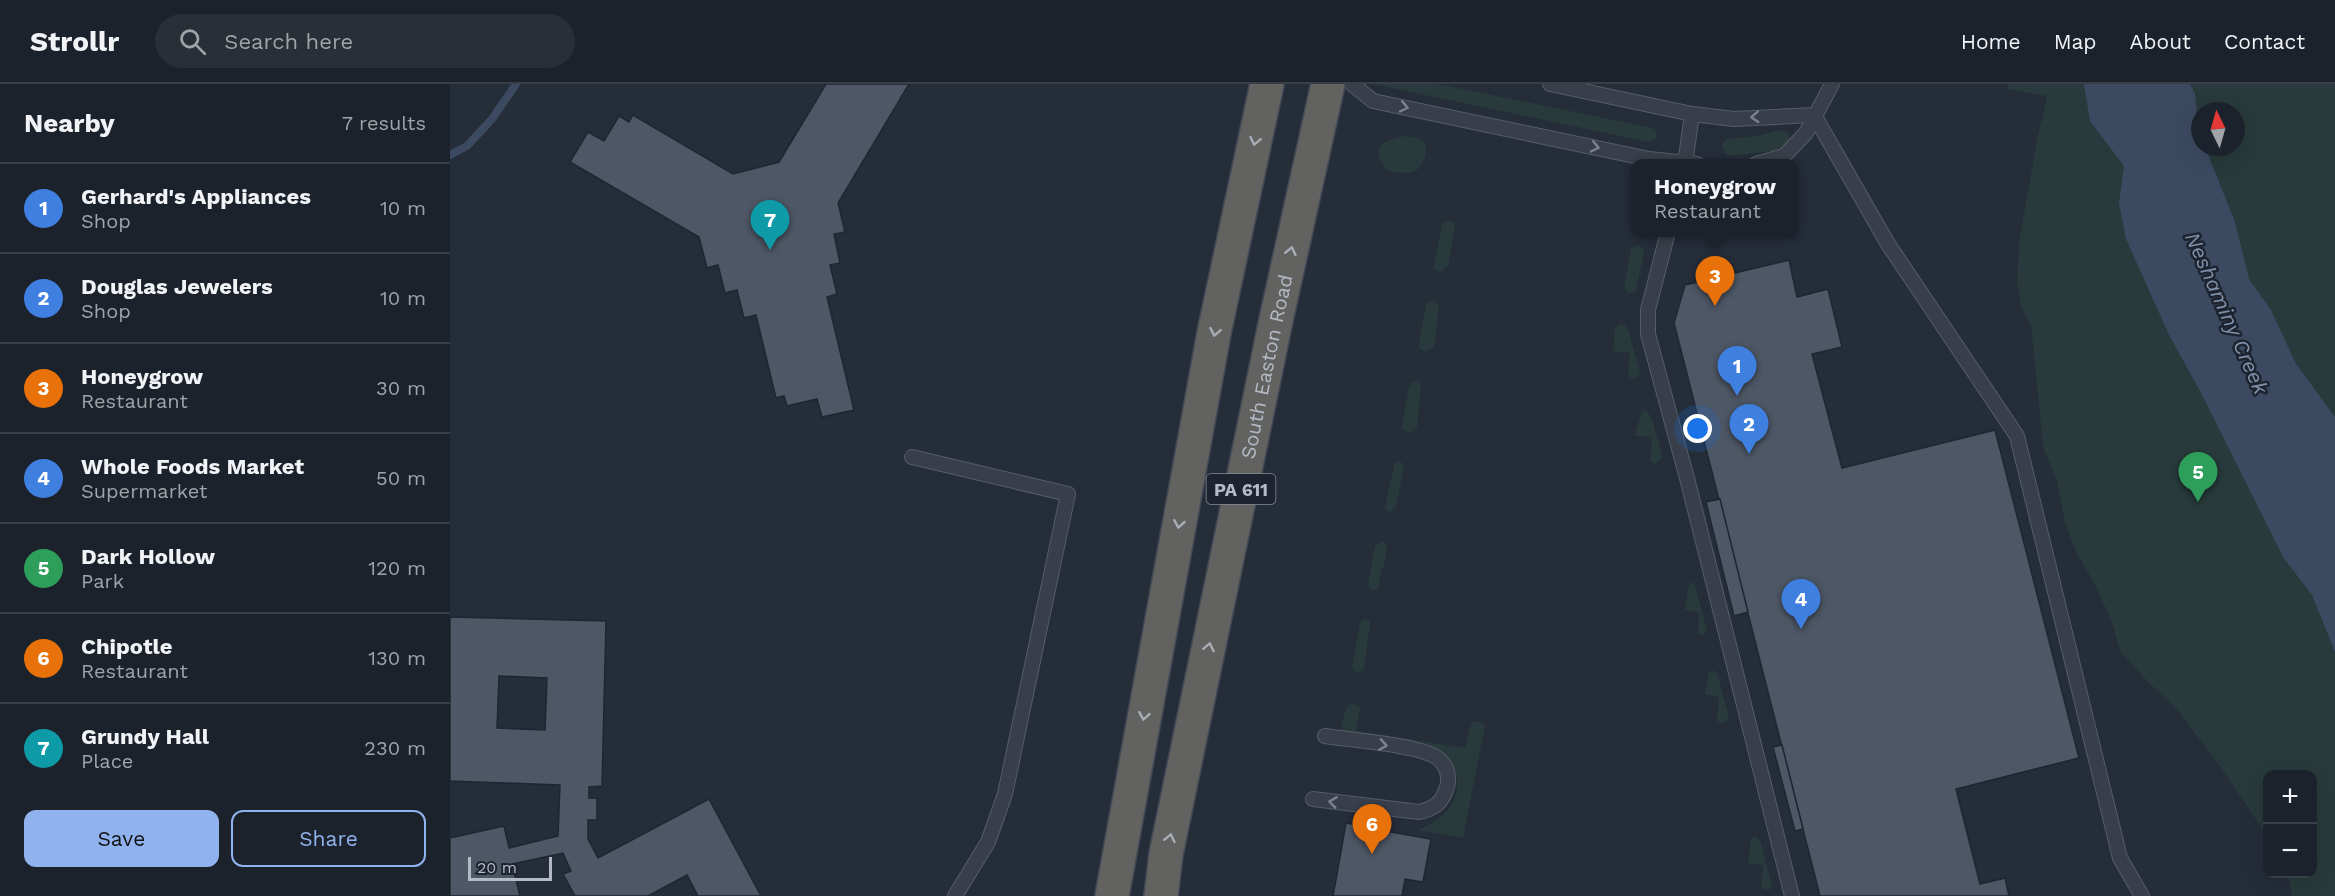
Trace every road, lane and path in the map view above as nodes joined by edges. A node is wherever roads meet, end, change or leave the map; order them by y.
1 (1267, 84) edge
2 (1329, 84) edge
3 (1352, 84) edge
4 (1550, 84) edge
5 (1832, 84) edge
6 (1692, 114) junction
7 (1814, 116) junction
8 (1650, 159) edge
9 (1689, 159) edge
10 (1774, 159) edge
11 (1667, 237) edge
12 (912, 457) dead end
13 (1325, 736) dead end
14 (1313, 799) dead end
15 (955, 896) edge
16 (1112, 896) edge
17 (1161, 896) edge
18 (1792, 896) edge
19 (2142, 896) edge

1 -> 16 highway, PA 611
17 -> 2 highway, South Easton Road / PA 611
3 -> 8 lane
4 - 6 lane
5 - 7 lane
7 -> 6 lane
6 - 9 lane
7 - 10 lane
7 - 19 lane
11 - 18 lane
12 - 15 lane
13 -> 14 lane

